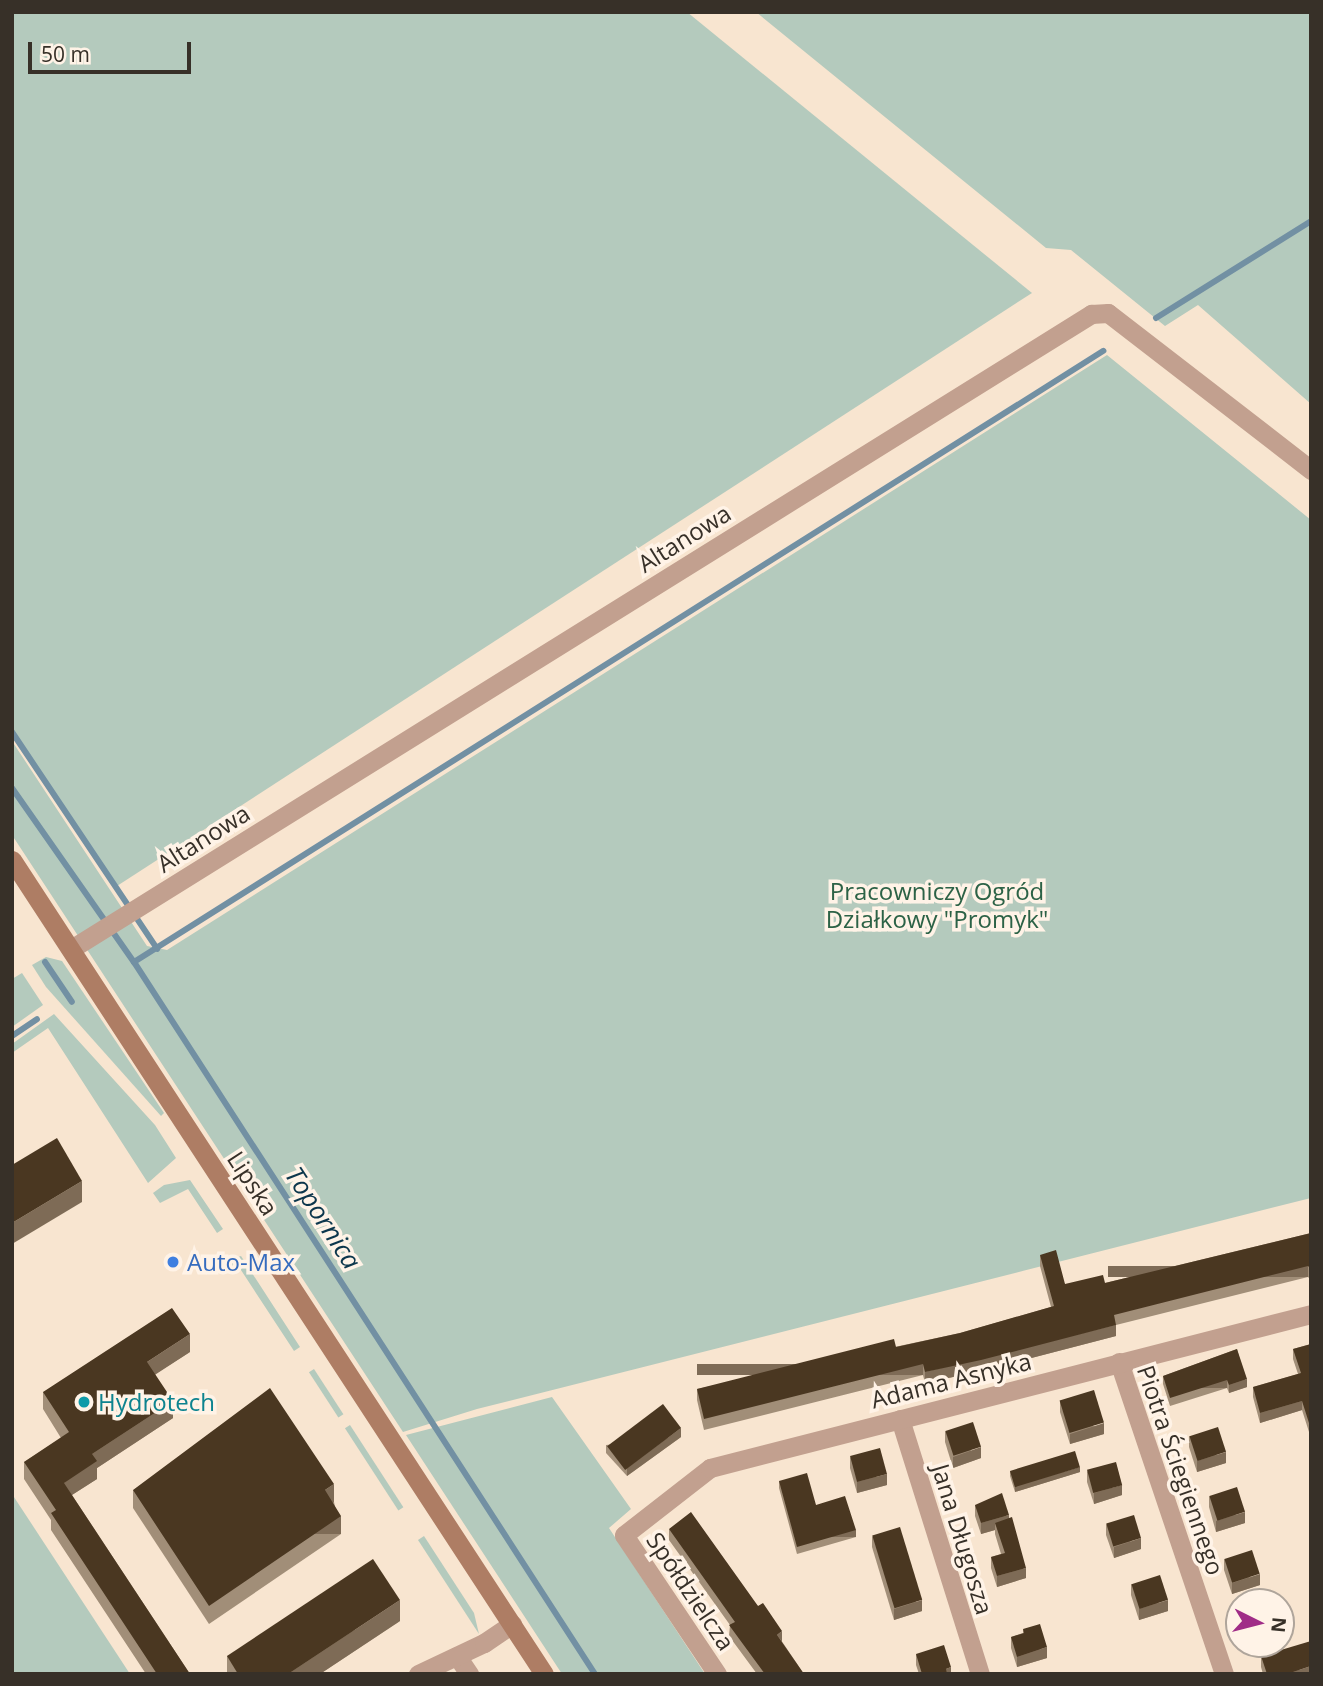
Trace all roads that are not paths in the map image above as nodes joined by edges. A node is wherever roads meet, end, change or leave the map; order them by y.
1 (1311, 470) edge
2 (12, 860) edge
3 (71, 949) junction
4 (1311, 1314) edge
5 (1119, 1362) junction
6 (900, 1419) junction
7 (624, 1535) joint
8 (512, 1624) junction
9 (457, 1656) junction
10 (418, 1674) edge
11 (469, 1674) edge
12 (544, 1674) edge
13 (718, 1674) edge
14 (980, 1674) edge
15 (1224, 1674) edge

1 - 3 street, Altanowa
2 - 3 main road, Lipska
3 - 8 main road, Lipska
4 - 5 street, Adama Asnyka
5 - 6 street, Adama Asnyka
5 - 15 street, Piotra Ściegiennego
6 - 7 street, Adama Asnyka
6 - 14 street, Jana Długosza
7 - 13 street, Spółdzielcza
8 - 9 street
8 - 12 main road, Lipska
9 - 10 street
9 - 11 street

